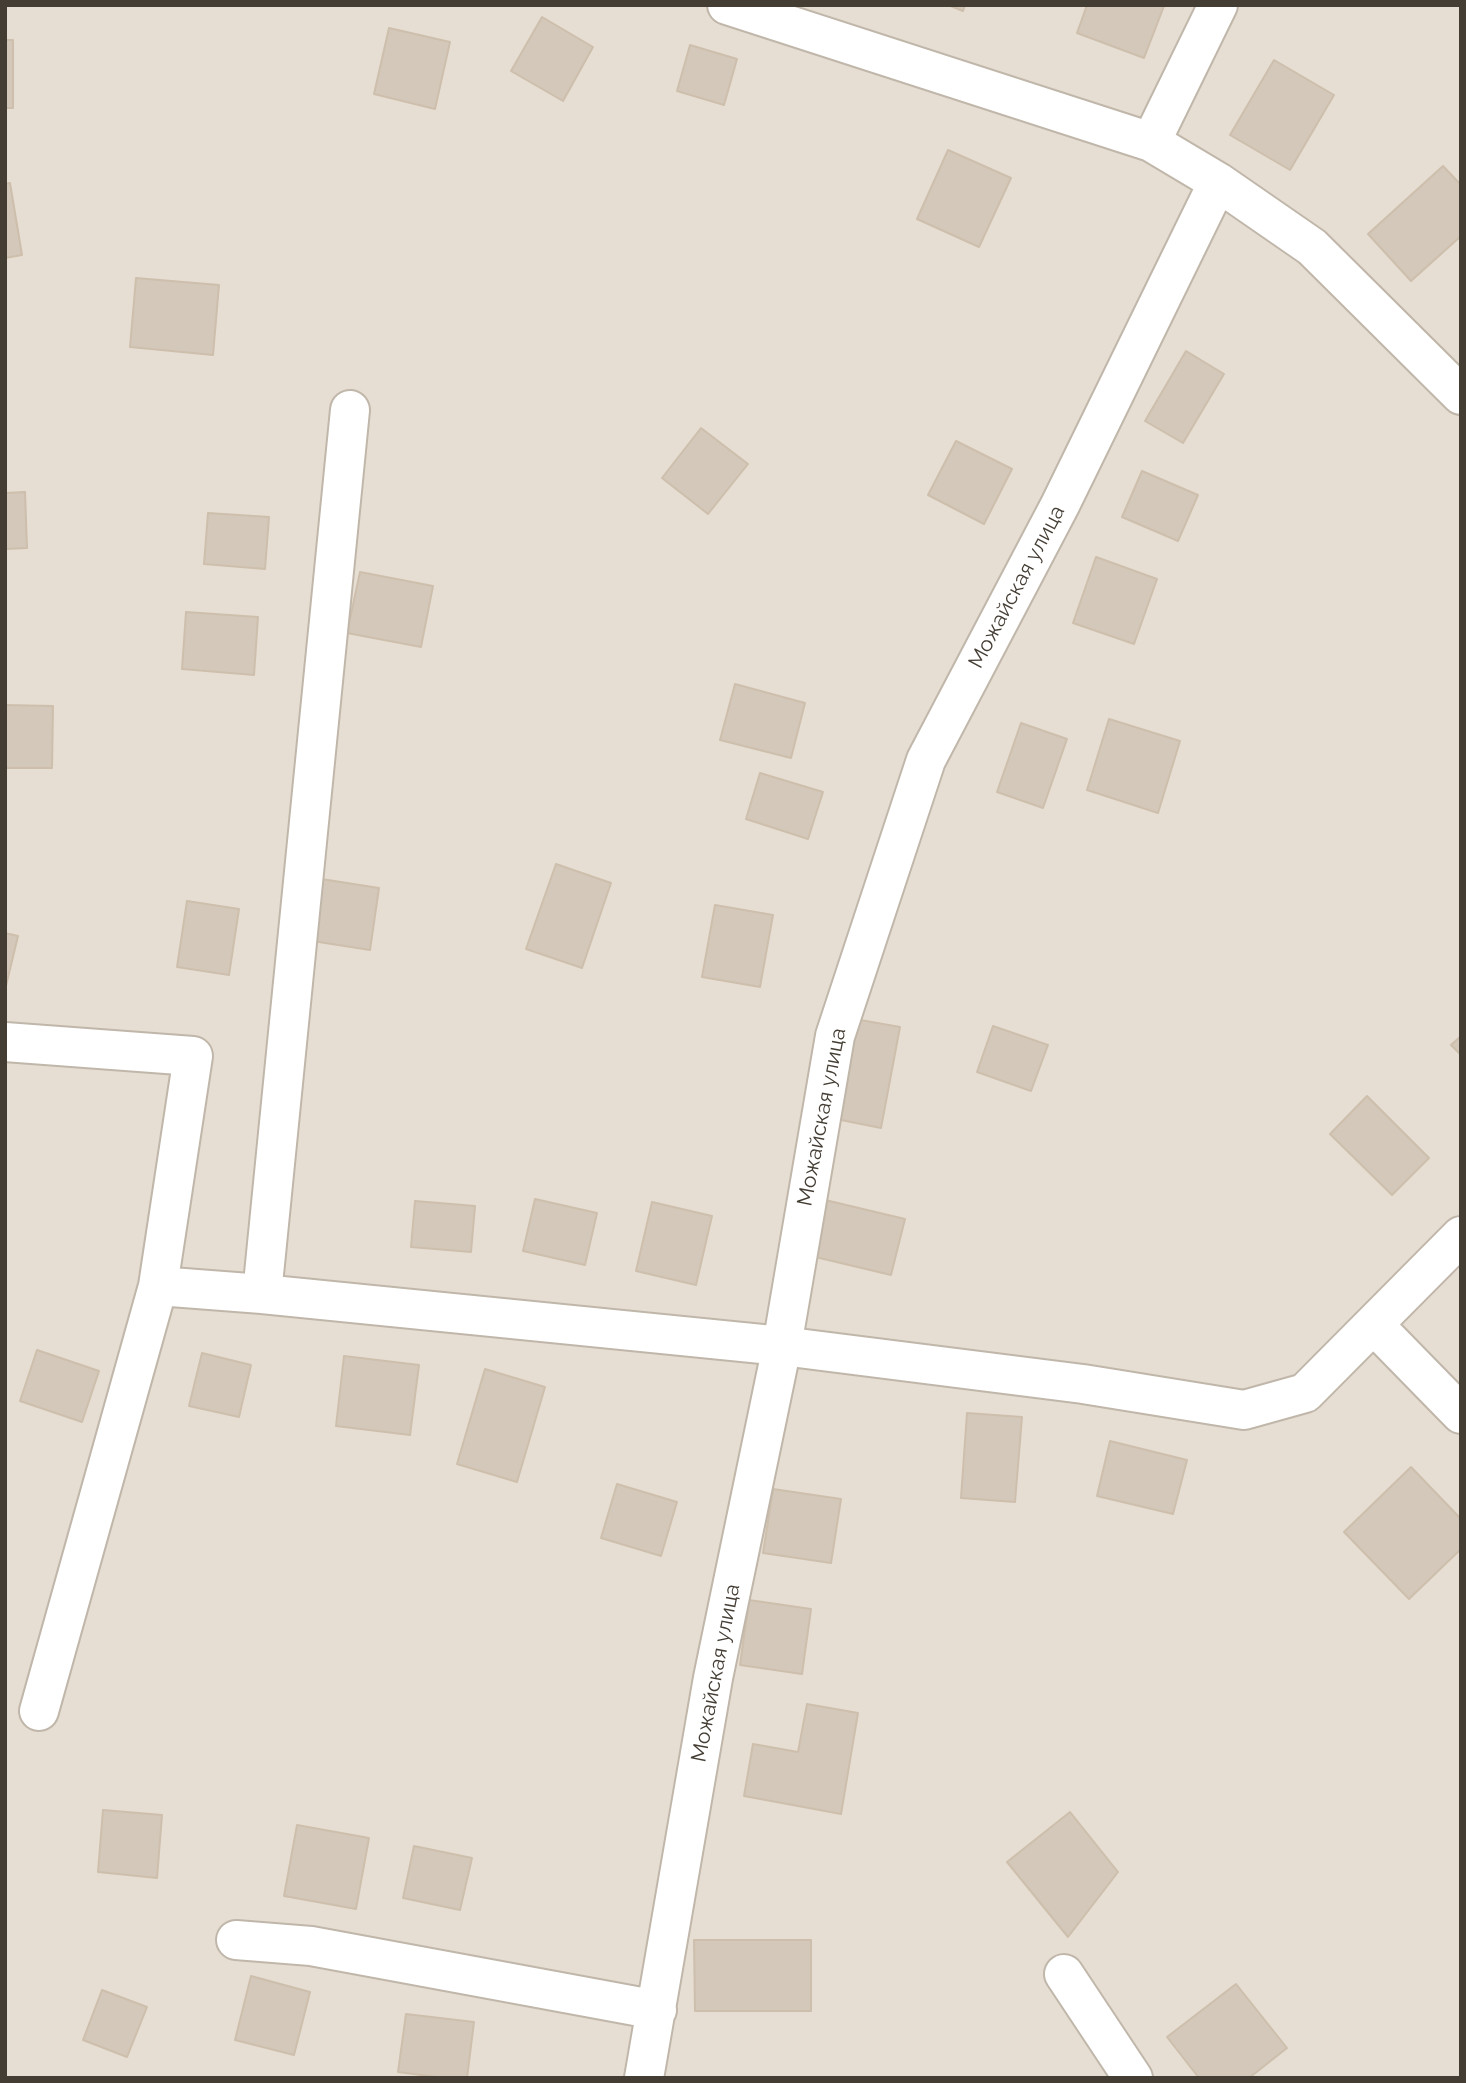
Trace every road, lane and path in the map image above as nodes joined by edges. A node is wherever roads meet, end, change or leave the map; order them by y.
1 (727, 5) edge
2 (1218, 5) edge
3 (1150, 142) junction
4 (1218, 182) junction
5 (1461, 395) edge
6 (350, 410) dead end
7 (5, 1042) edge
8 (1461, 1236) edge
9 (158, 1286) junction
10 (262, 1294) junction
11 (1374, 1325) junction
12 (782, 1346) junction
13 (1461, 1414) edge
14 (39, 1712) dead end
15 (236, 1940) dead end
16 (1064, 1974) dead end
17 (657, 2010) junction
18 (644, 2078) edge
19 (1133, 2078) edge

1 - 3 street
2 - 3 street
3 - 4 street
4 - 5 street
4 - 12 street, Можайская улица
6 - 10 street
7 - 9 street
8 - 11 street
9 - 10 street
9 - 14 street
10 - 12 street
11 - 12 street
11 - 13 street
12 - 17 street, Можайская улица
15 - 17 street
16 - 19 street
17 - 18 street, Можайская улица

